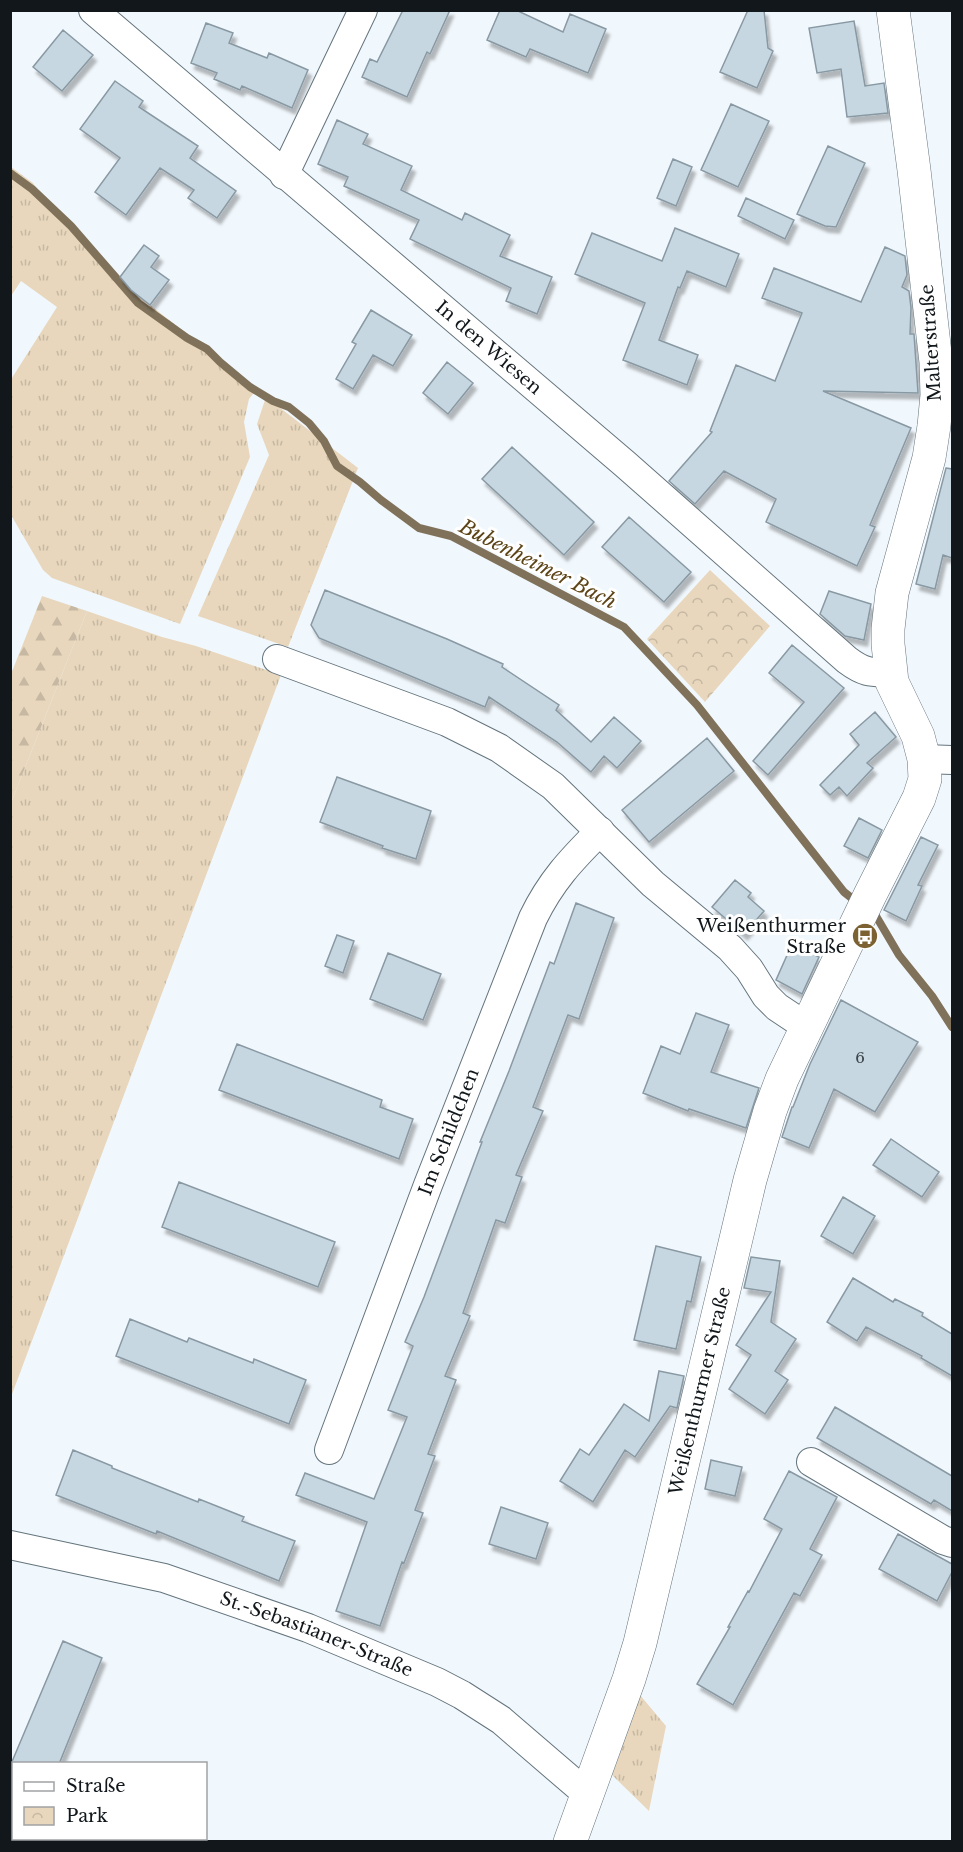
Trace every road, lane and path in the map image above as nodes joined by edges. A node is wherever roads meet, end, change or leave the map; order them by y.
1 (93, 10) edge
2 (363, 10) edge
3 (894, 10) edge
4 (284, 175) junction
5 (943, 428) edge
6 (277, 659) dead end
7 (890, 672) junction
8 (938, 759) edge
9 (600, 831) junction
10 (807, 1027) junction
11 (329, 1450) dead end
12 (811, 1462) dead end
13 (952, 1543) edge
14 (10, 1545) edge
15 (579, 1818) edge

1 - 4 street, In den Wiesen
2 - 4 street
3 - 5 main road, Malterstraße
4 - 7 street, In den Wiesen
5 - 7 main road, Malterstraße
6 - 9 street
7 - 8 main road, Weißenthurmer Straße
8 - 10 main road, Weißenthurmer Straße
9 - 10 street
9 - 11 street, Im Schildchen
10 - 15 main road, Weißenthurmer Straße
12 - 13 street
14 - 15 street, St.-Sebastianer-Straße

